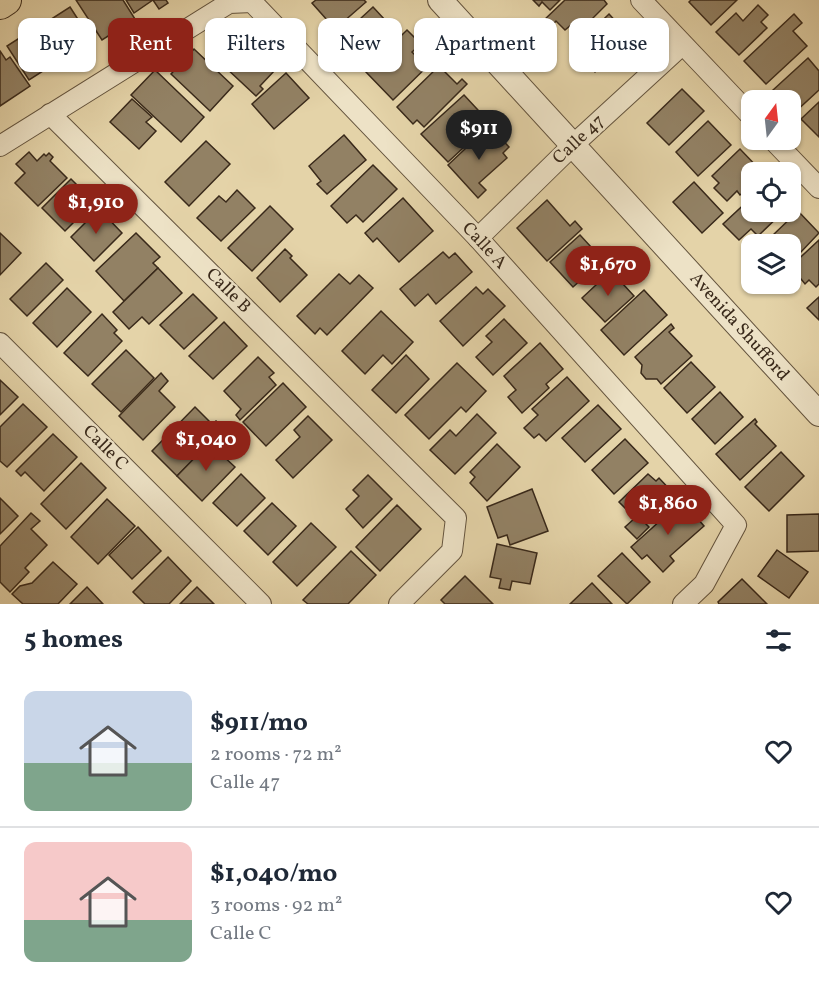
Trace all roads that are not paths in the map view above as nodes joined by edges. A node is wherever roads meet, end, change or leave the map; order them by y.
1 (6, 0) edge
2 (440, 0) edge
3 (641, 0) edge
4 (0, 4) edge
5 (682, 45) junction
6 (741, 106) edge
7 (50, 114) junction
8 (573, 145) junction
9 (0, 146) edge
10 (783, 150) edge
11 (819, 188) edge
12 (478, 238) junction
13 (0, 343) edge
14 (819, 414) edge
15 (261, 604) edge
16 (399, 604) edge
17 (683, 604) edge

1 - 4 main road
2 - 8 street, Avenida Shufford
3 - 5 street
5 - 6 street
5 - 8 street, Calle 47
7 - 9 street
7 - 12 street, Calle A
7 - 16 street, Calle B
8 - 12 street, Calle 47
8 - 14 street, Avenida Shufford
10 - 11 street
12 - 17 street, Calle A
13 - 15 street, Calle C

